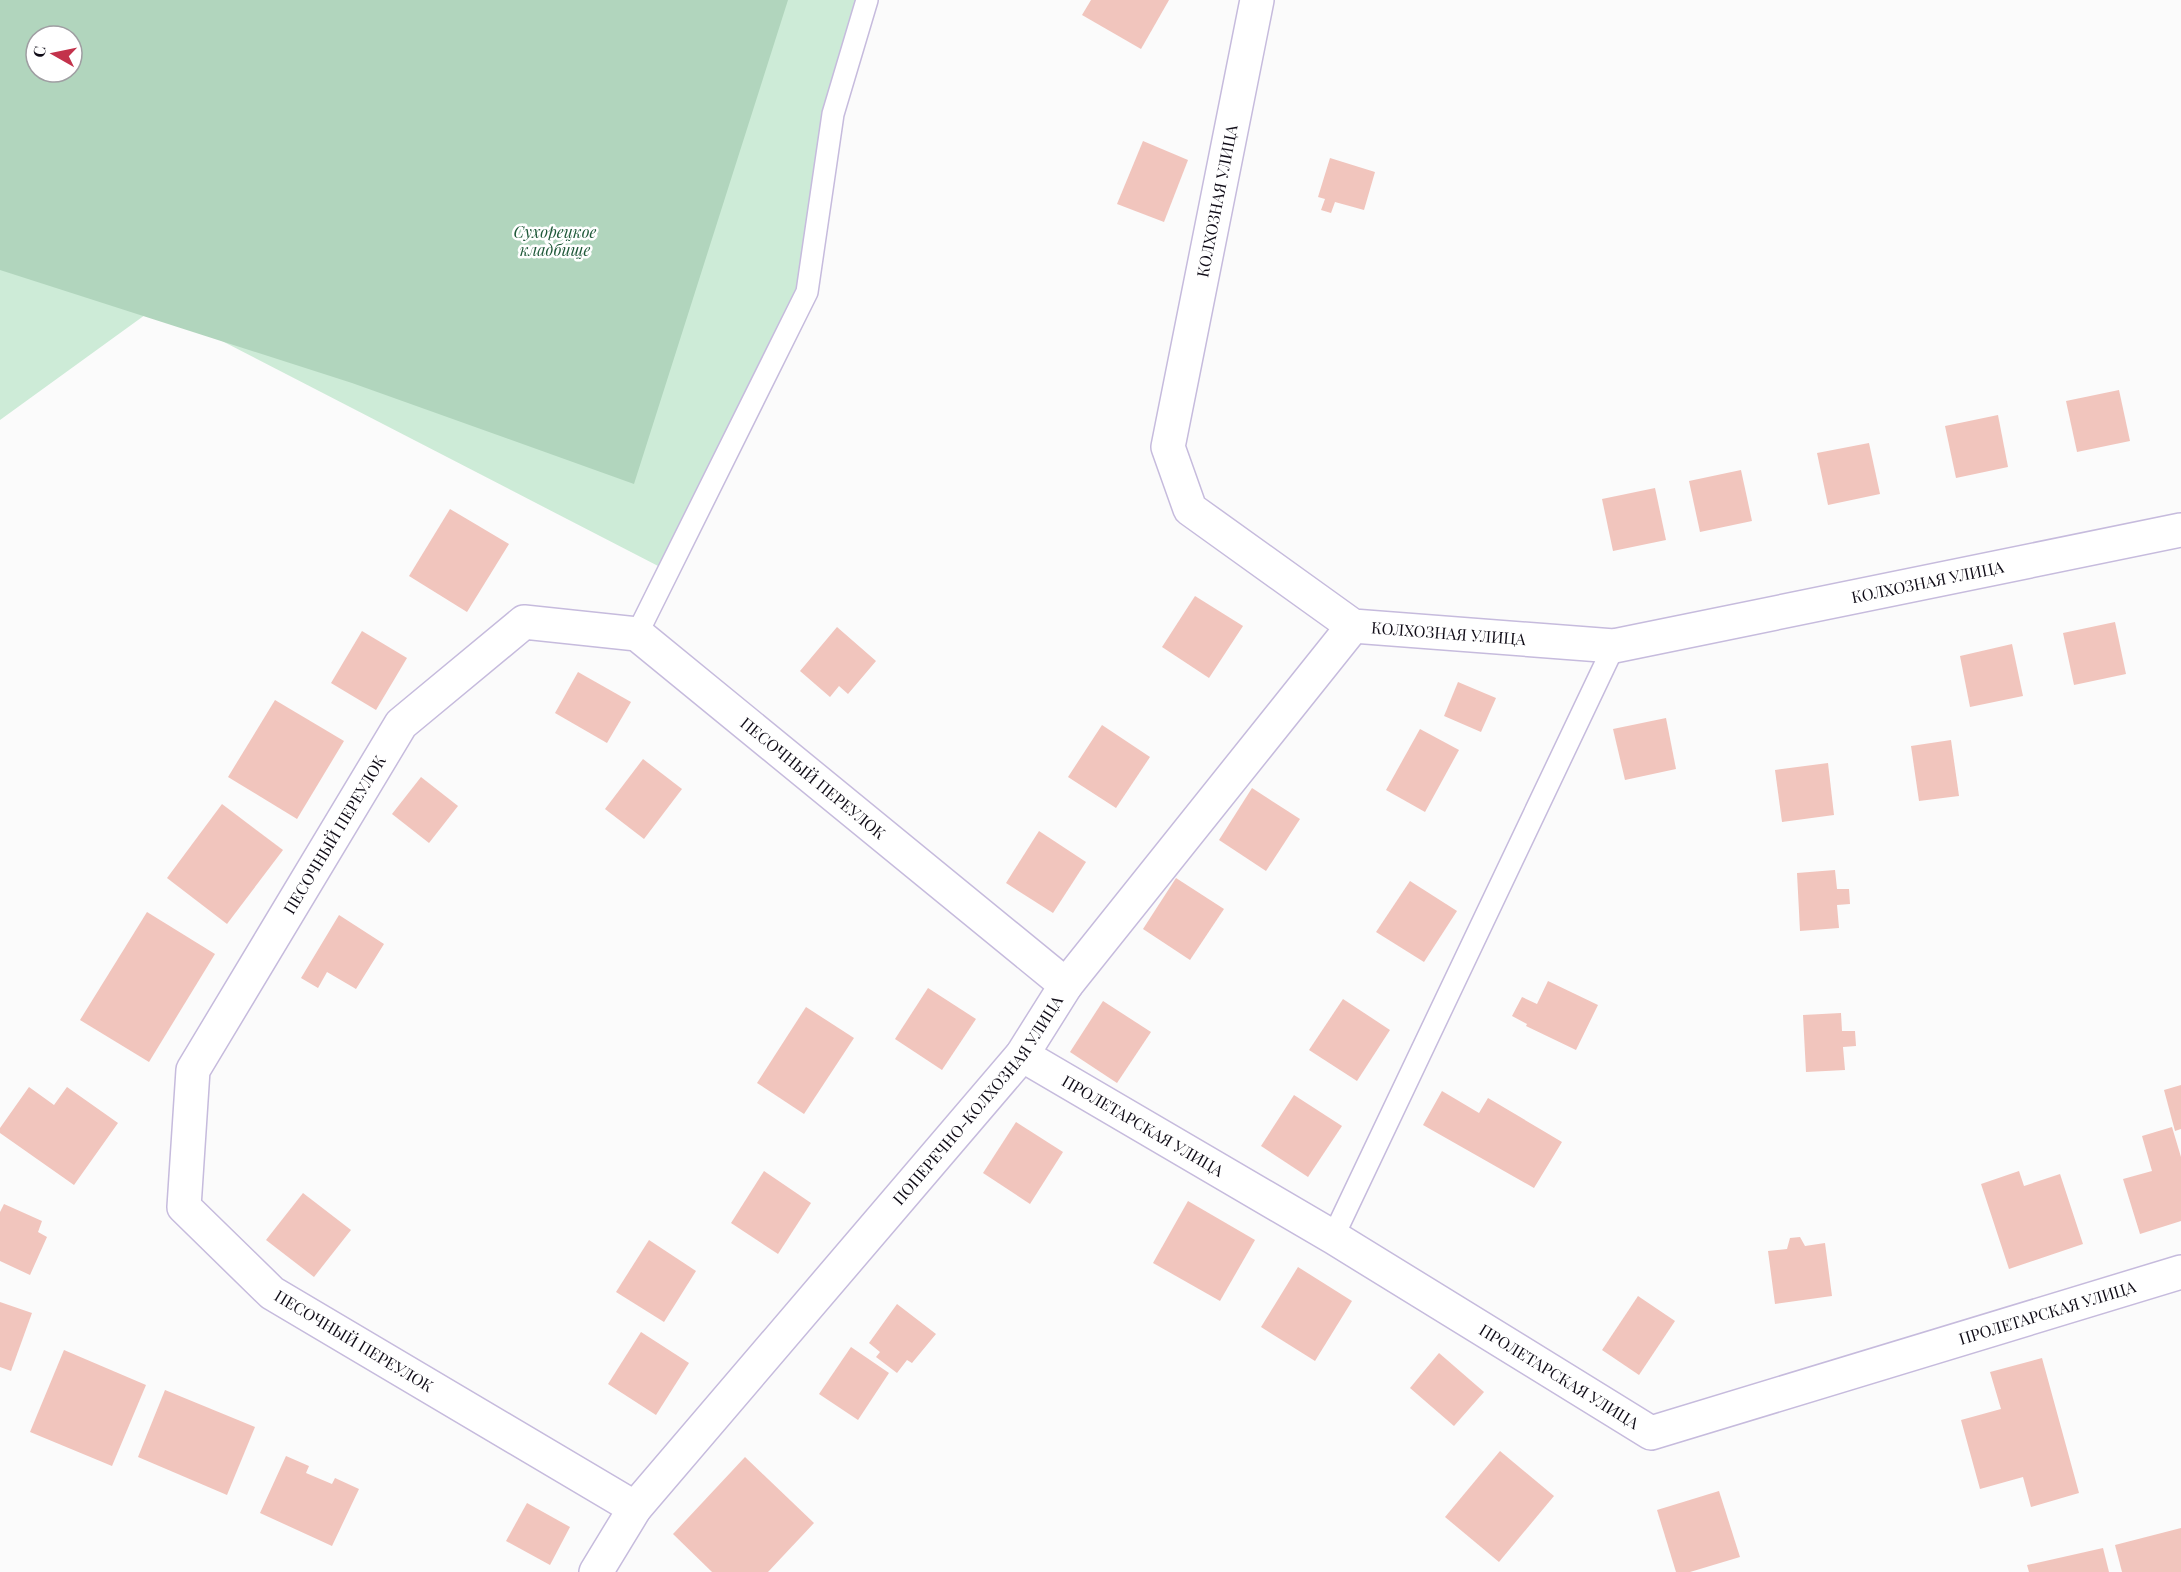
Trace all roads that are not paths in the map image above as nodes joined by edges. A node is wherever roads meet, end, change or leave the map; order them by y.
1 (867, 0) edge
2 (1257, 0) edge
3 (2181, 530) edge
4 (1353, 626) junction
5 (637, 634) junction
6 (1614, 646) junction
7 (1066, 985) junction
8 (1022, 1055) junction
9 (1333, 1237) junction
10 (2181, 1272) edge
11 (635, 1508) junction
12 (596, 1572) edge

1 - 5 lane
2 - 4 street, КОЛХОЗНАЯ УЛИЦА
3 - 6 street, КОЛХОЗНАЯ УЛИЦА
4 - 6 street, КОЛХОЗНАЯ УЛИЦА
4 - 7 street, ПОПЕРЕЧНО-КОЛХОЗНАЯ УЛИЦА
5 - 7 street, ПЕСОЧНЫЙ ПЕРЕУЛОК
5 - 11 street, ПЕСОЧНЫЙ ПЕРЕУЛОК
6 - 9 lane
7 - 8 street, ПОПЕРЕЧНО-КОЛХОЗНАЯ УЛИЦА
8 - 9 street, ПРОЛЕТАРСКАЯ УЛИЦА
8 - 11 street, ПОПЕРЕЧНО-КОЛХОЗНАЯ УЛИЦА
9 - 10 street, ПРОЛЕТАРСКАЯ УЛИЦА
11 - 12 street, ПОПЕРЕЧНО-КОЛХОЗНАЯ УЛИЦА

